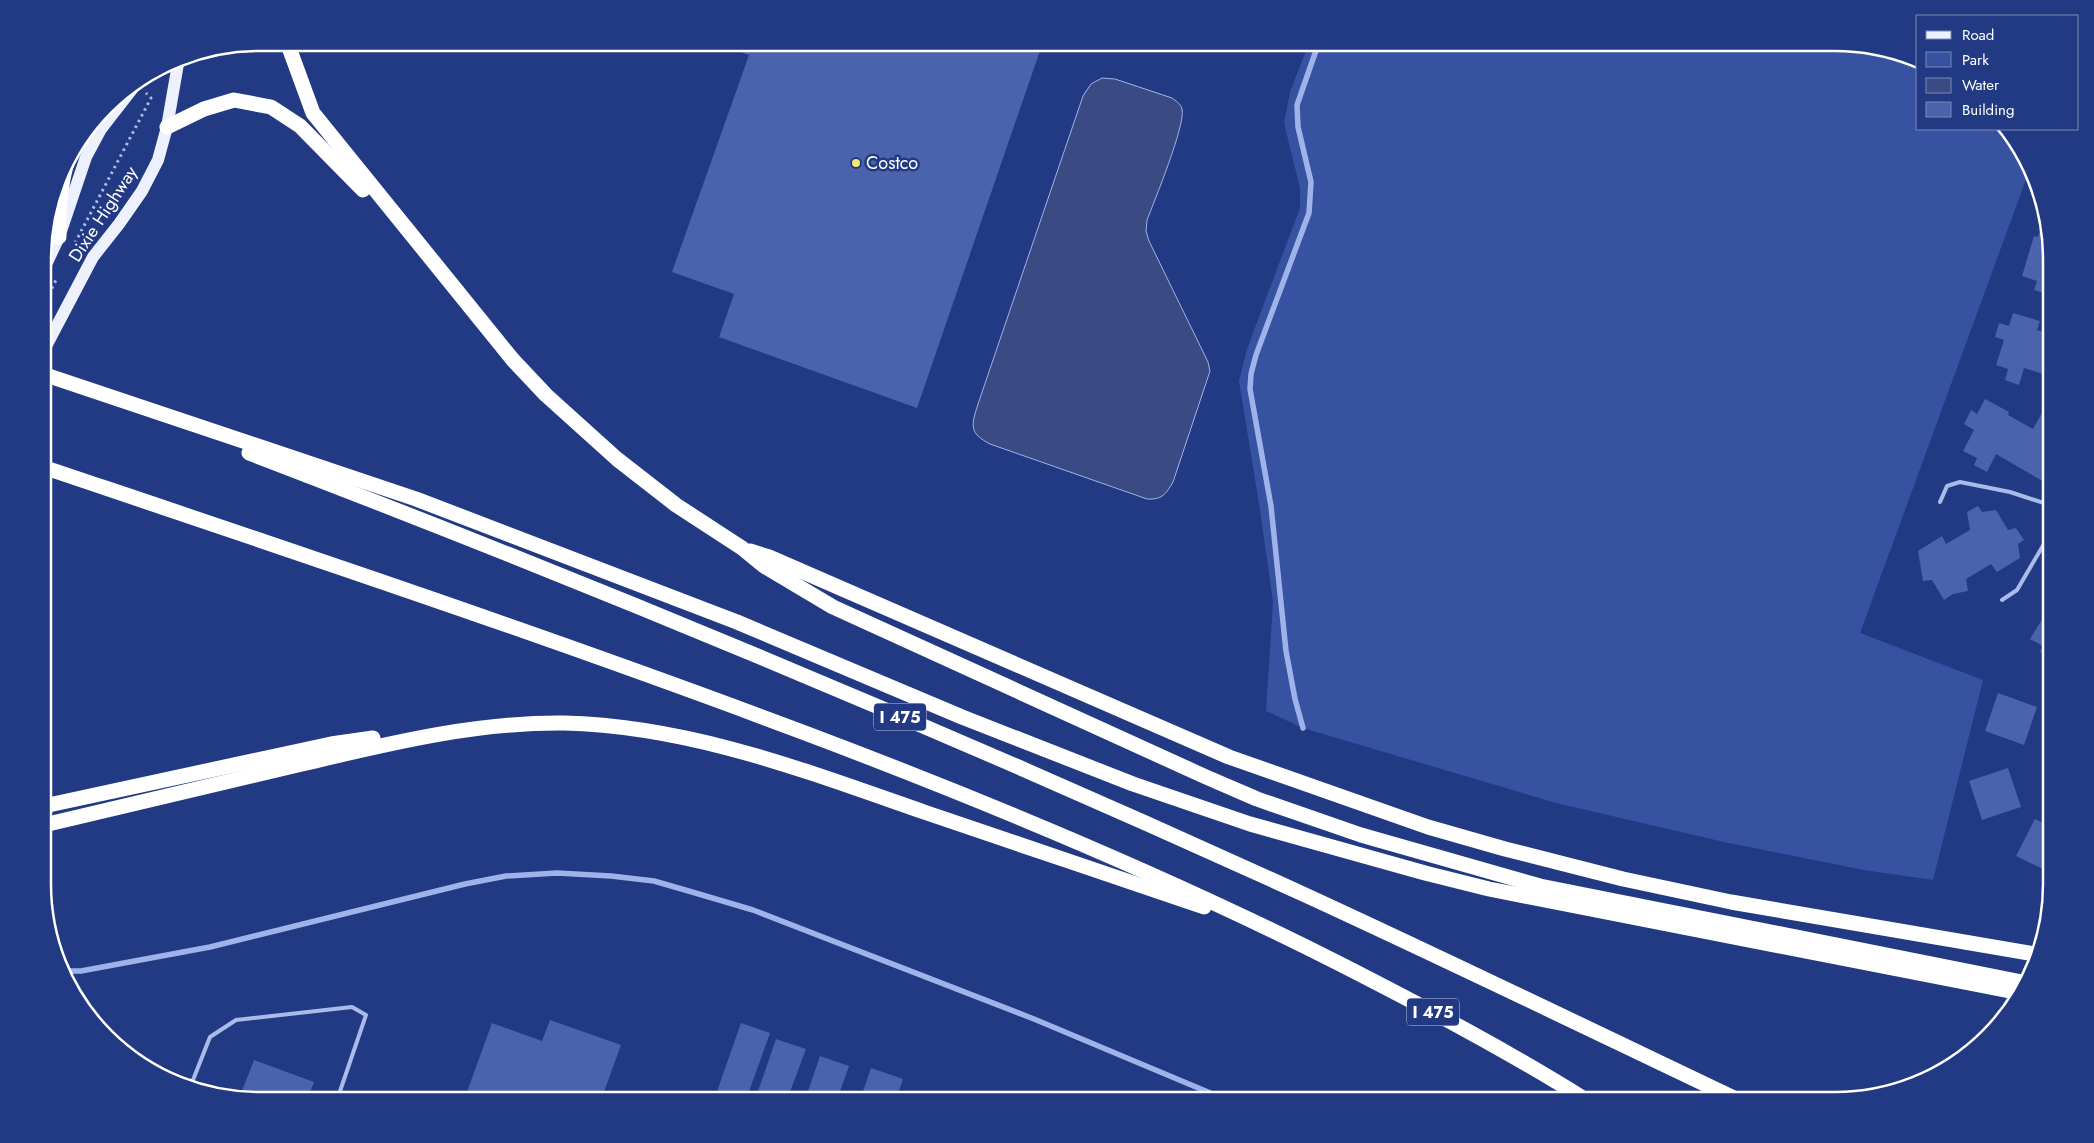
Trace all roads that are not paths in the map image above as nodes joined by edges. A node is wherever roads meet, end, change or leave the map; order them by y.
1 (290, 51) edge
2 (177, 68) edge
3 (118, 107) edge
4 (167, 127) junction
5 (58, 204) edge
6 (59, 237) junction
7 (52, 252) edge
8 (429, 258) junction
9 (51, 336) edge
10 (51, 379) edge
11 (51, 379) edge
12 (51, 469) edge
13 (1940, 502) dead end
14 (2043, 503) edge
15 (2043, 544) edge
16 (742, 548) junction
17 (2002, 600) dead end
18 (451, 732) junction
19 (51, 804) edge
20 (51, 823) edge
21 (1276, 932) junction
22 (2031, 953) edge
23 (2018, 981) edge
24 (2013, 992) edge
25 (193, 1081) edge
26 (339, 1092) edge
27 (1573, 1092) edge
28 (1721, 1092) edge

1 - 8 highway
2 - 4 main road, Dixie Highway
3 - 6 main road, Dixie Highway
4 - 8 highway
4 - 9 main road, Dixie Highway
5 - 6 highway
6 - 7 main road, Dixie Highway
8 - 16 highway
10 - 24 highway
11 - 28 highway, I 475
12 - 21 highway, I 475
13 - 14 lane
15 - 17 lane
16 - 22 highway
16 - 23 highway
18 - 19 highway
18 - 20 highway
18 - 21 highway
21 - 27 highway, I 475
25 - 26 lane

